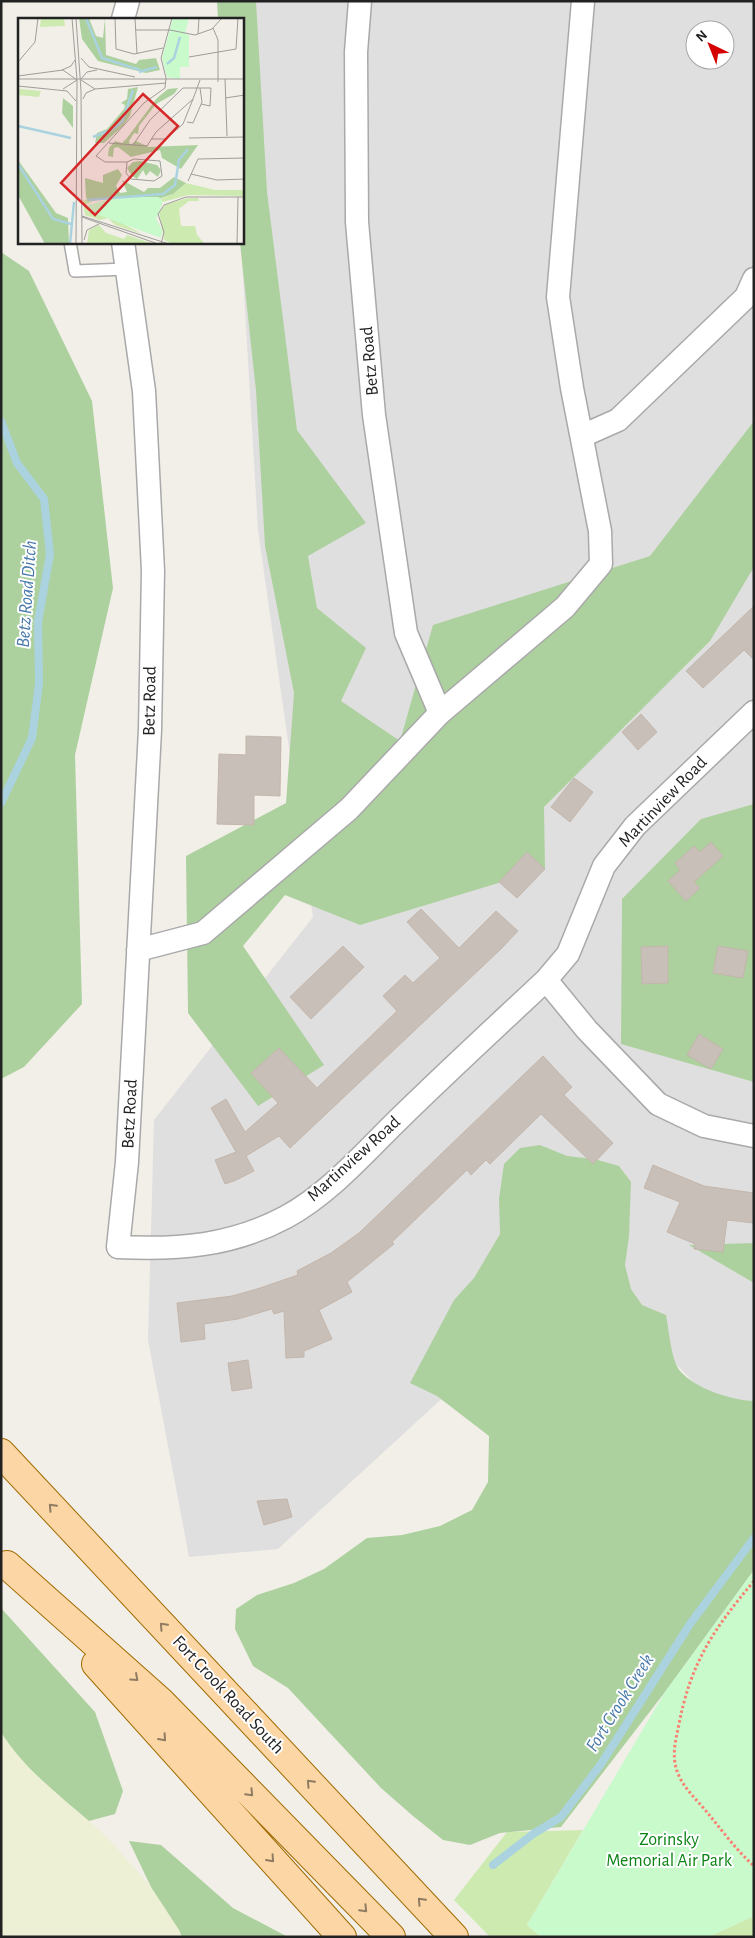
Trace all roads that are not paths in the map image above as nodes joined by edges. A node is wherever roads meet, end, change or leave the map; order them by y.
1 (128, 1) edge
2 (360, 1) edge
3 (583, 1) edge
4 (123, 18) edge
5 (70, 244) edge
6 (123, 244) edge
7 (127, 269) junction
8 (754, 279) edge
9 (582, 436) junction
10 (754, 712) edge
11 (440, 713) junction
12 (138, 950) junction
13 (546, 980) junction
14 (754, 1136) edge
15 (118, 1247) joint
16 (1, 1453) edge
17 (4, 1562) edge
18 (342, 1937) edge
19 (391, 1937) edge
20 (454, 1937) edge

1 - 4 street
2 - 11 street, Betz Road
3 - 9 street
5 - 7 lane
6 - 7 street, Betz Road
7 - 12 street, Betz Road
8 - 9 street
9 - 11 street
10 - 13 street, Martinview Road
11 - 12 street
12 - 15 street, Betz Road
13 - 14 street
13 - 15 street, Martinview Road
20 -> 16 main road, Fort Crook Road South
17 -> 18 main road
17 -> 19 main road

